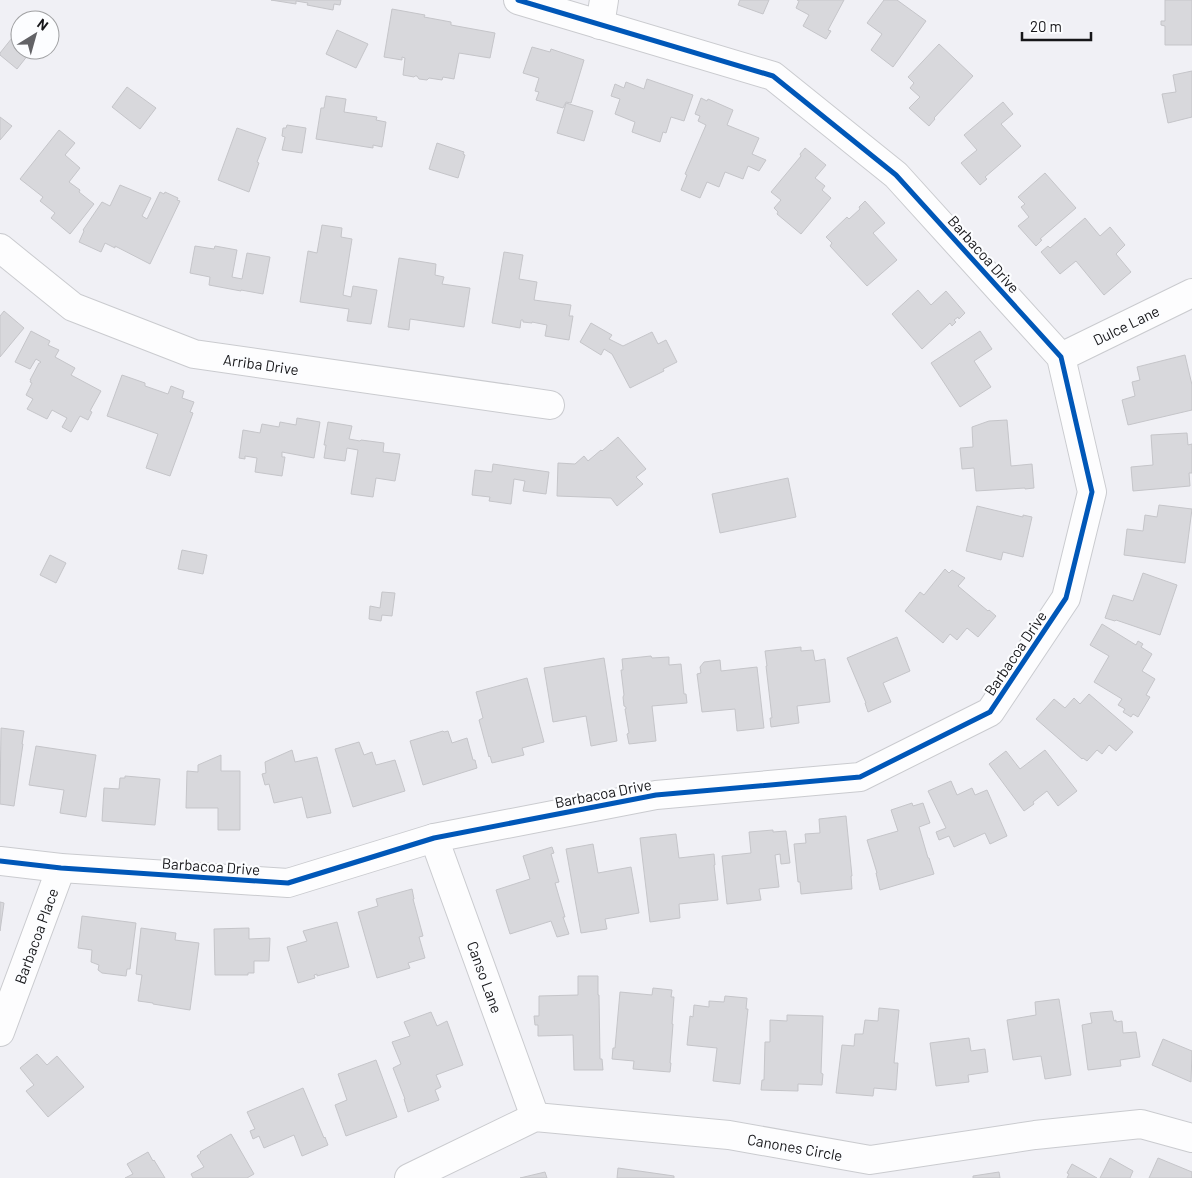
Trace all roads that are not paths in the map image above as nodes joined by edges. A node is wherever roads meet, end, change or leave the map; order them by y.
1 (518, 0) edge
2 (602, 12) edge
3 (0, 248) edge
4 (1192, 293) edge
5 (1061, 357) junction
6 (550, 405) dead end
7 (434, 838) junction
8 (0, 861) edge
9 (61, 868) junction
10 (0, 1032) edge
11 (535, 1117) junction
12 (1192, 1138) edge
13 (409, 1178) edge

1 - 2 street, Barbacoa Drive
2 - 5 street, Barbacoa Drive
3 - 6 street, Arriba Drive
4 - 5 street, Dulce Lane
5 - 7 street, Barbacoa Drive
7 - 9 street, Barbacoa Drive
7 - 11 street, Canso Lane
8 - 9 street, Barbacoa Drive
9 - 10 street, Barbacoa Place
11 - 12 street, Canones Circle
11 - 13 street

